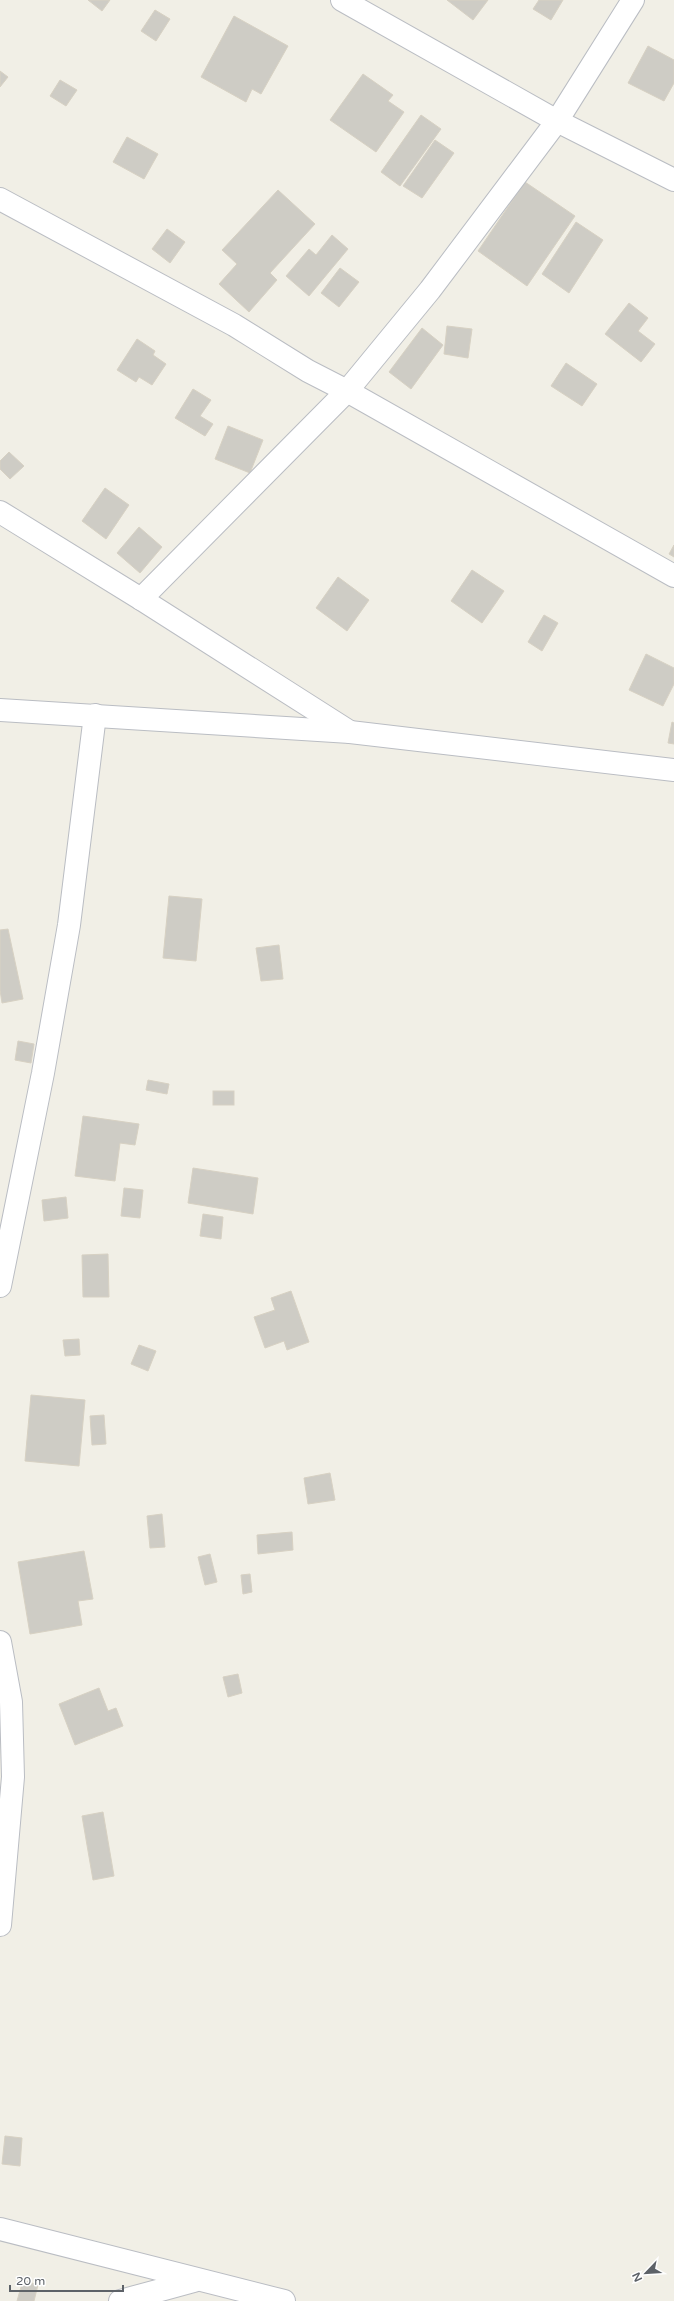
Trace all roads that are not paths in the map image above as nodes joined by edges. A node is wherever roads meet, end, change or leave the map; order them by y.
1 (342, 0) edge
2 (633, 0) edge
3 (557, 121) junction
4 (674, 180) edge
5 (0, 199) edge
6 (347, 391) junction
7 (0, 512) edge
8 (674, 576) edge
9 (141, 599) junction
10 (0, 710) edge
11 (95, 715) junction
12 (350, 732) junction
13 (674, 770) edge
14 (0, 1286) edge
15 (0, 1642) edge
16 (0, 1925) edge
17 (0, 2229) edge
18 (196, 2280) junction
19 (120, 2301) edge
20 (284, 2301) edge

1 - 3 street
2 - 3 street
3 - 4 street
3 - 6 street
5 - 6 street
6 - 8 street
6 - 9 street
7 - 9 street
9 - 12 street
10 - 11 street
11 - 12 street
11 - 14 street
12 - 13 street
15 - 16 street
17 - 18 street
18 - 19 street
18 - 20 street

